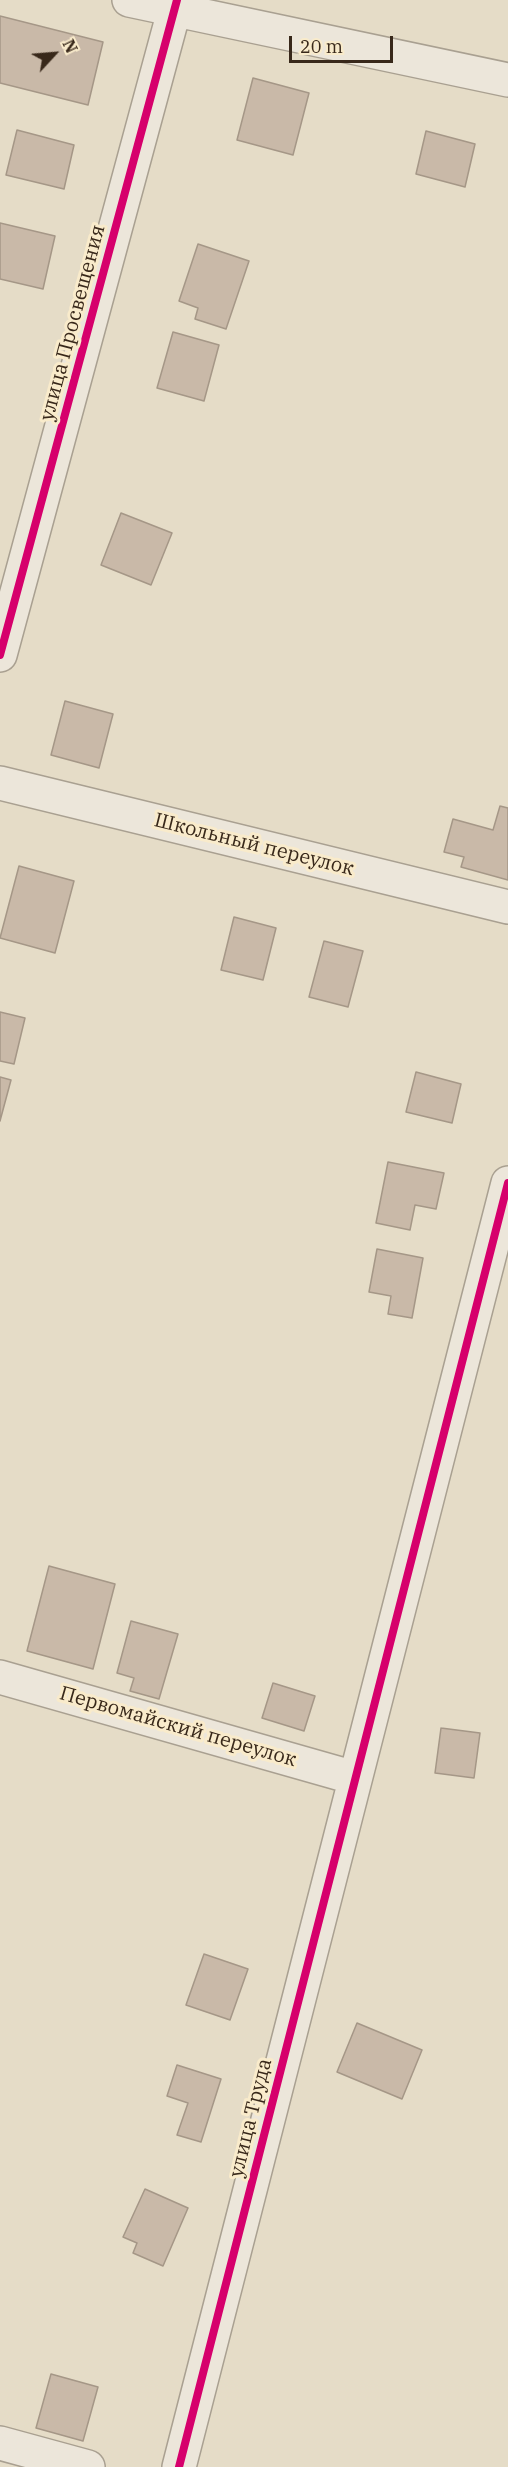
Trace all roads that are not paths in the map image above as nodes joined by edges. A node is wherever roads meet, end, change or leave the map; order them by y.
1 (129, 0) edge
2 (176, 5) edge
3 (508, 80) edge
4 (0, 655) edge
5 (0, 783) edge
6 (508, 907) edge
7 (508, 1183) edge
8 (0, 1677) edge
9 (355, 1778) junction
10 (0, 2443) edge
11 (88, 2467) edge
12 (179, 2467) edge

1 - 2 street
2 - 3 street
2 - 4 street, улица Просвещения
5 - 6 street, Школьный переулок
7 - 9 street, улица Труда
8 - 9 street, Первомайский переулок
9 - 12 street, улица Труда
10 - 11 street

